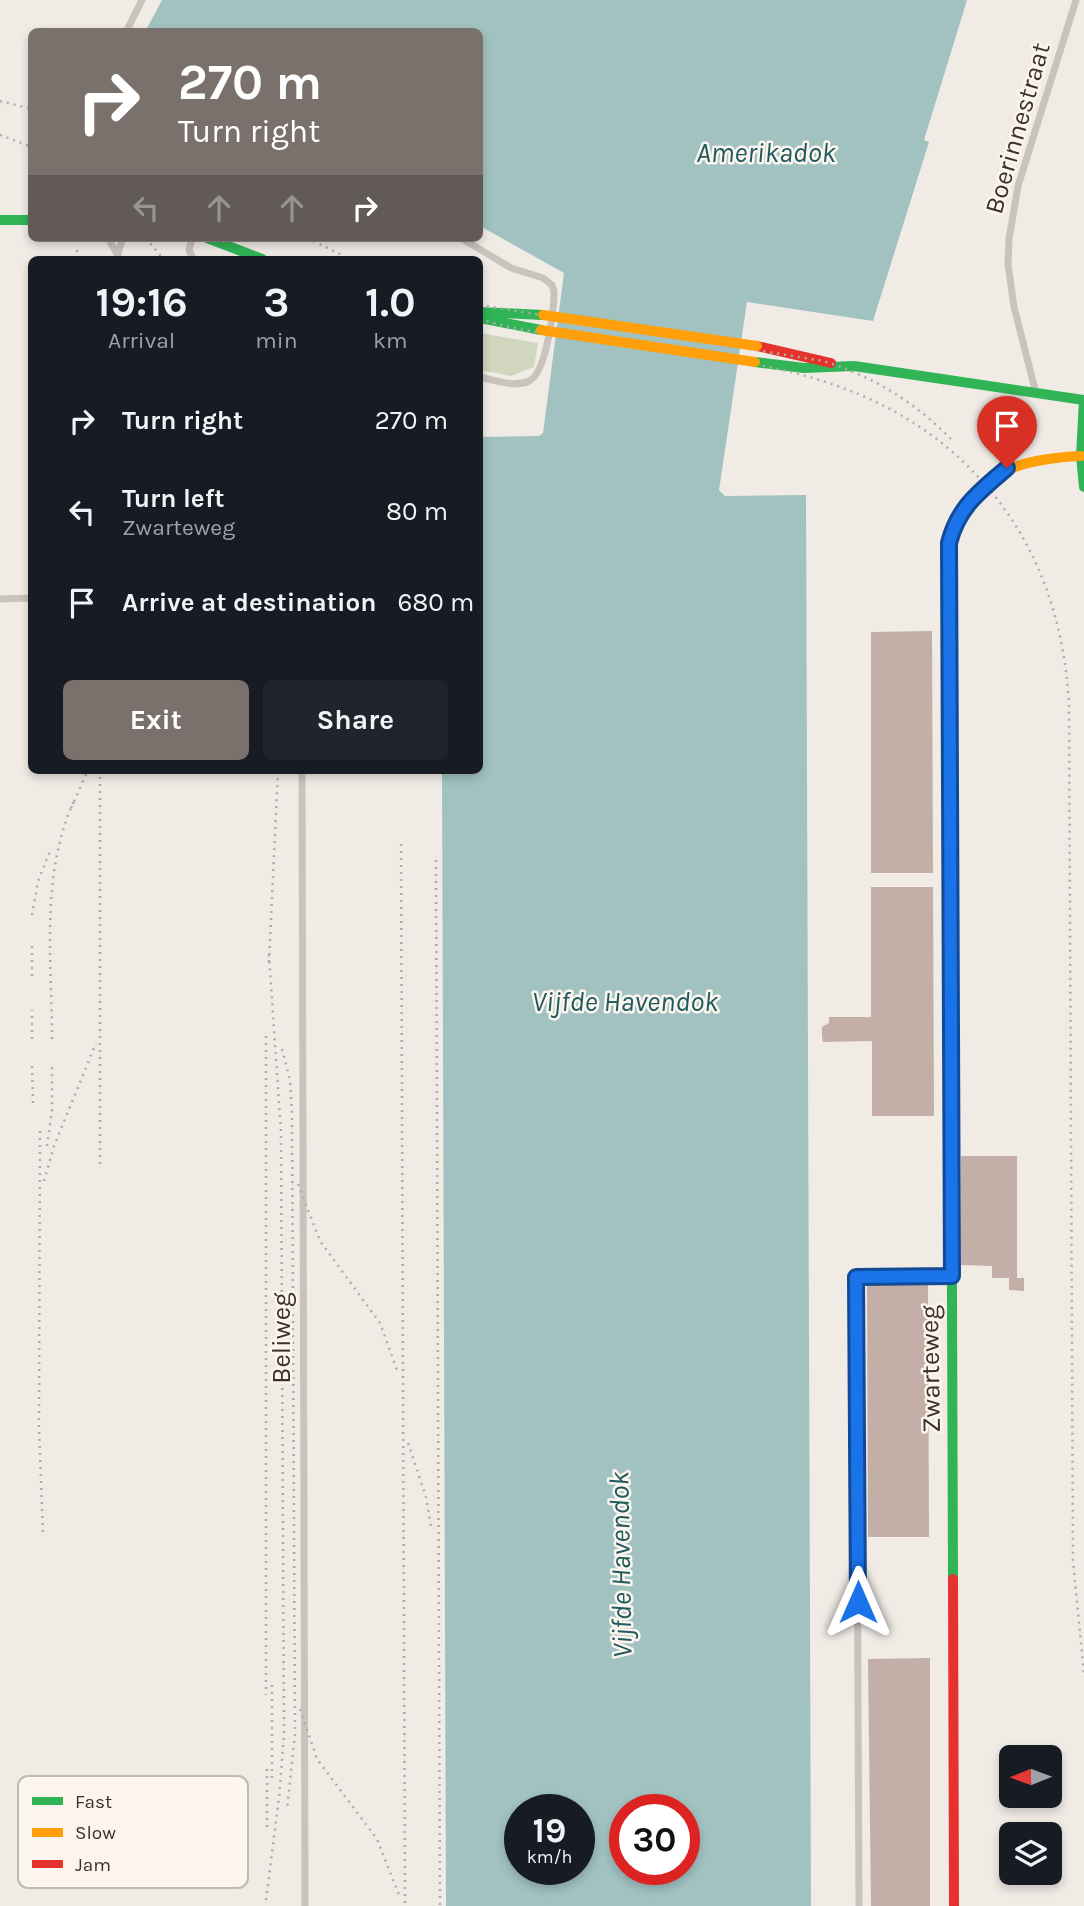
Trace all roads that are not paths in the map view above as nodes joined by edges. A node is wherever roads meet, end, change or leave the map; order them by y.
1 (142, 0) edge
2 (1076, 0) edge
3 (128, 28) edge
4 (0, 220) edge
5 (28, 220) edge
6 (217, 242) edge
7 (468, 242) edge
8 (254, 256) edge
9 (483, 312) edge
10 (483, 319) edge
11 (837, 365) junction
12 (483, 377) edge
13 (1036, 393) junction
14 (1084, 400) edge
15 (1081, 456) junction
16 (1084, 487) edge
17 (0, 598) edge
18 (28, 598) edge
19 (302, 774) edge
20 (952, 1276) junction
21 (305, 1906) edge
22 (859, 1906) edge
23 (954, 1906) edge

1 - 3 street
2 - 13 street, Boerinnestraat
4 - 5 street
6 - 8 street
7 - 12 street
9 - 11 street, bridge
10 - 11 street, bridge
11 - 13 street
13 - 14 street
14 - 15 street
15 - 16 street
15 - 20 street, Zwarteweg
17 - 18 street
19 - 21 street, Beliweg
20 - 22 street
20 - 23 street, Zwarteweg

